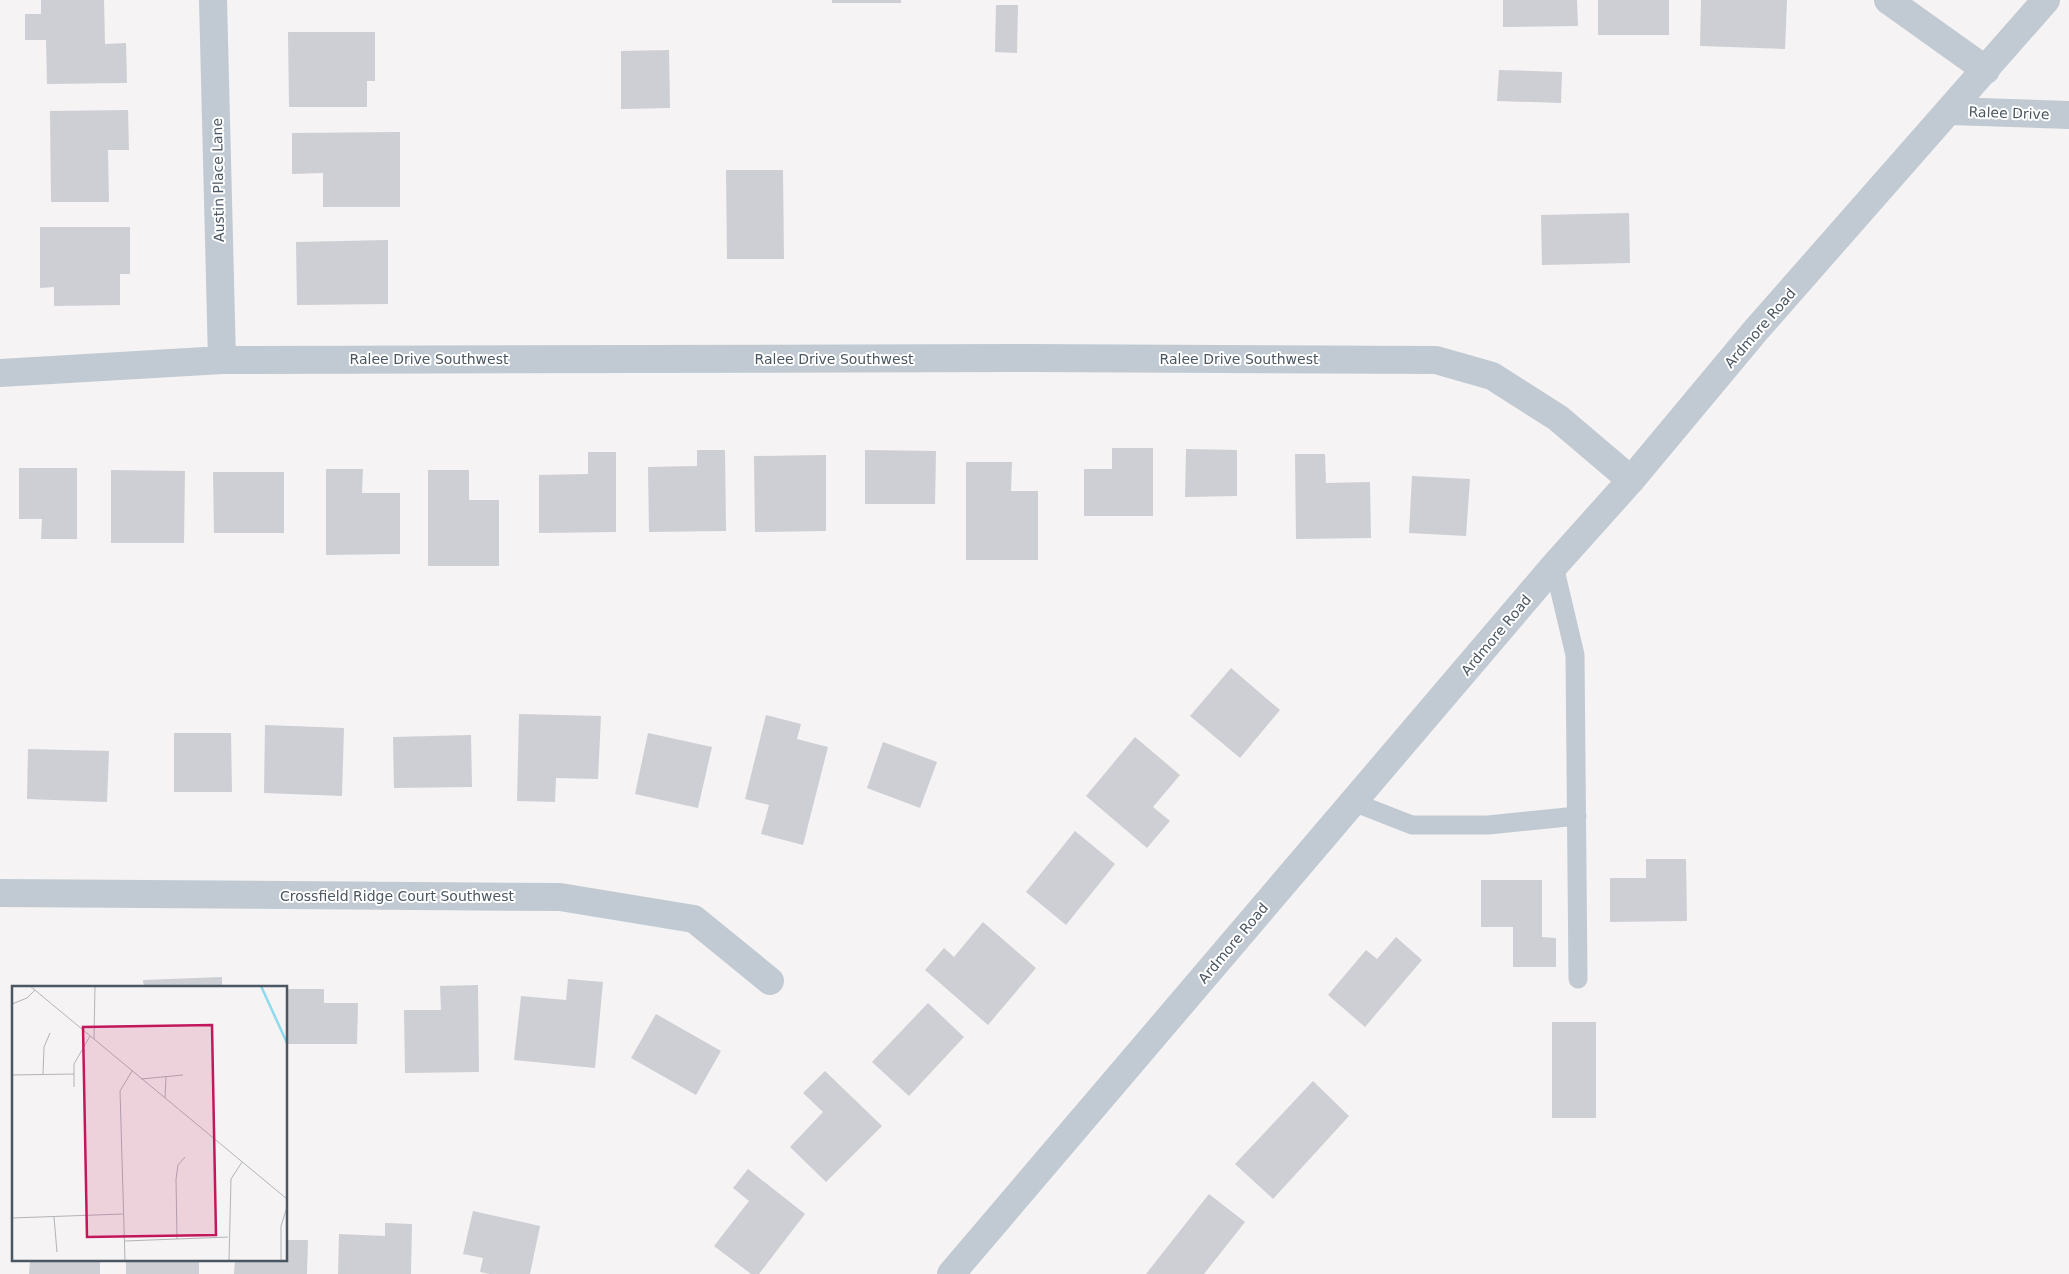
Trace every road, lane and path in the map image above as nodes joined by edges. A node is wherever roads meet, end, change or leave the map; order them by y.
1 (213, 0) edge
2 (1888, 0) edge
3 (2046, 0) edge
4 (1986, 70) junction
5 (1950, 111) junction
6 (2069, 115) edge
7 (222, 360) junction
8 (0, 373) edge
9 (1631, 480) junction
10 (1554, 566) junction
11 (1353, 802) junction
12 (1577, 816) junction
13 (0, 892) edge
14 (1578, 979) dead end
15 (770, 981) dead end
16 (951, 1274) edge

1 - 7 street, Austin Place Lane
2 - 4 street
3 - 4 street, Ardmore Road
4 - 5 street, Ardmore Road
5 - 6 street, Ralee Drive
5 - 9 street, Ardmore Road
7 - 8 street, Ralee Drive Southwest
7 - 9 street, Ralee Drive Southwest
9 - 10 street, Ardmore Road
10 - 11 street, Ardmore Road
10 - 12 lane
11 - 12 lane
11 - 16 street, Ardmore Road
12 - 14 lane
13 - 15 street, Crossfield Ridge Court Southwest

